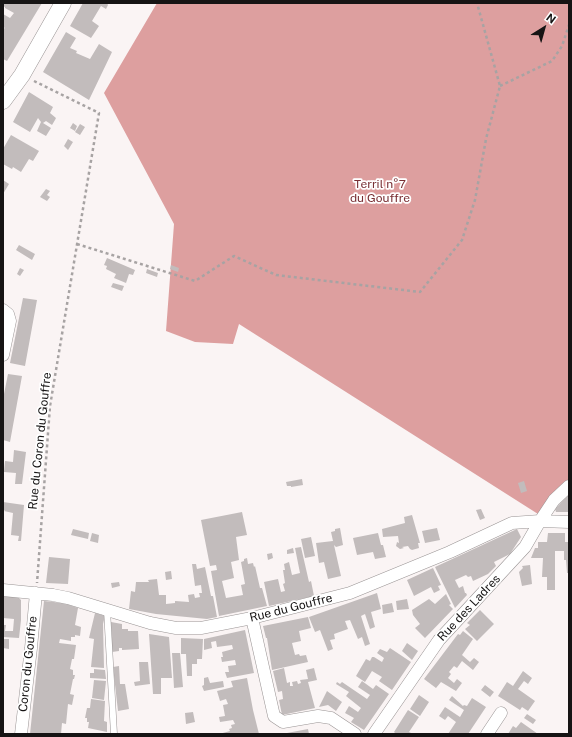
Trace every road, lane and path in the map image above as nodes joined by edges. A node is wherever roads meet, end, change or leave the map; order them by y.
1 (63, 3) edge
2 (477, 3) edge
3 (569, 25) edge
4 (22, 75) junction
5 (500, 86) junction
6 (3, 101) edge
7 (77, 244) junction
8 (3, 310) edge
9 (3, 355) edge
10 (569, 486) edge
11 (540, 521) junction
12 (569, 522) edge
13 (3, 590) edge
14 (36, 593) junction
15 (107, 610) junction
16 (252, 618) junction
17 (501, 713) dead end
18 (21, 734) edge
19 (114, 734) edge
20 (355, 734) edge
21 (374, 734) edge
22 (487, 734) edge

1 - 4 street
2 - 5 path
3 - 5 path
4 - 6 street
4 - 7 path, Rue du Coron du Gouffre
5 - 7 path
7 - 14 path, Rue du Coron du Gouffre
8 - 9 street
10 - 11 street, Rue des Ladres
11 - 12 street, Rue du Gouffre
11 - 16 street, Rue du Gouffre
11 - 21 street, Rue des Ladres
13 - 14 street, Rue du Gouffre
14 - 15 street, Rue du Gouffre
14 - 18 street, Coron du Gouffre
15 - 16 street, Rue du Gouffre
15 - 19 lane
16 - 20 street
17 - 22 street

